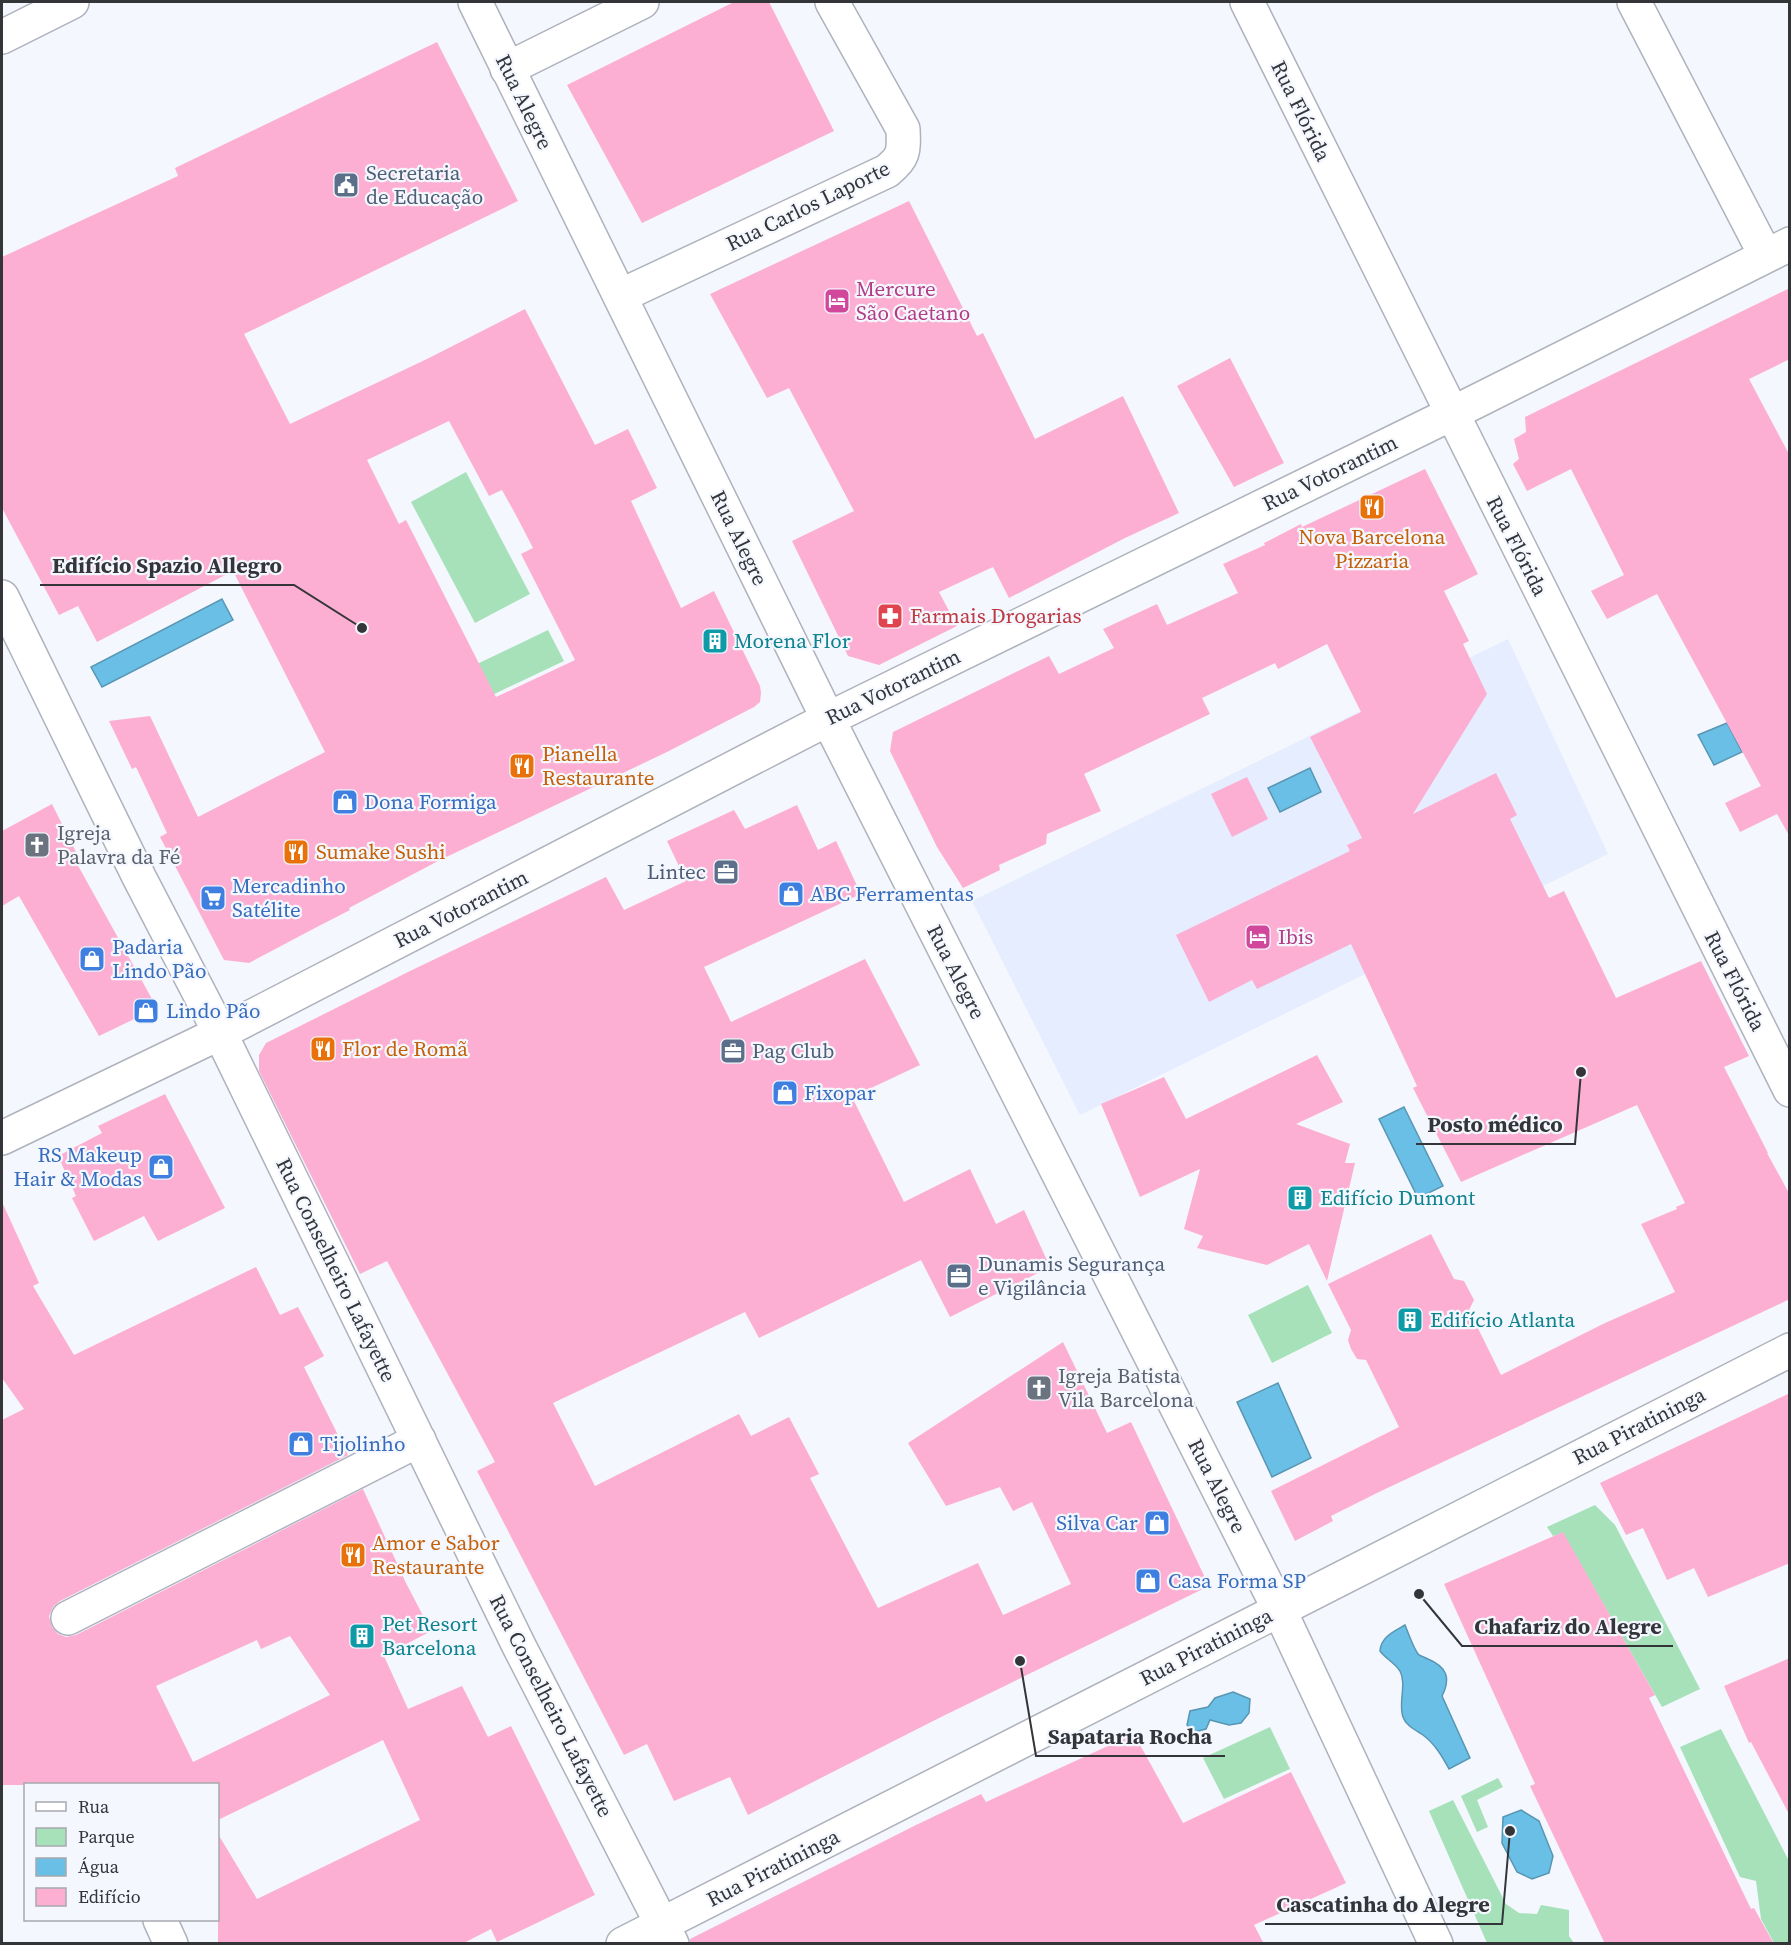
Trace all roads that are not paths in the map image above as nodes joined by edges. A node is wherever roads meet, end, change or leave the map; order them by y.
1 (72, 2) edge
2 (475, 2) edge
3 (642, 2) edge
4 (832, 2) edge
5 (1246, 2) edge
6 (1634, 2) edge
7 (2, 37) edge
8 (507, 69) junction
9 (1778, 250) edge
10 (620, 296) junction
11 (1451, 414) junction
12 (2, 597) edge
13 (828, 719) junction
14 (220, 1033) junction
15 (1790, 1090) edge
16 (2, 1138) edge
17 (1790, 1350) edge
18 (419, 1440) junction
19 (1279, 1609) junction
20 (68, 1618) dead end
21 (160, 1921) edge
22 (667, 1934) edge
23 (171, 1944) edge
24 (623, 1944) edge
25 (1436, 1944) edge

1 - 7 street
2 - 8 street, Rua Alegre
3 - 8 street
4 - 10 street, Rua Carlos Laporte
5 - 11 street, Rua Flórida
6 - 9 street
8 - 10 street, Rua Alegre
9 - 11 street, Rua Votorantim
10 - 13 street, Rua Alegre
11 - 13 street, Rua Votorantim
11 - 15 street, Rua Flórida
12 - 14 street, Rua Conselheiro Lafayette
13 - 14 street, Rua Votorantim
13 - 19 street, Rua Alegre
14 - 16 street, Rua Votorantim
14 - 18 street, Rua Conselheiro Lafayette
17 - 19 street, Rua Piratininga
18 - 20 street
18 - 22 street, Rua Conselheiro Lafayette
19 - 22 street, Rua Piratininga
19 - 25 street, Rua Alegre
21 - 23 street
22 - 24 street, Rua Piratininga

